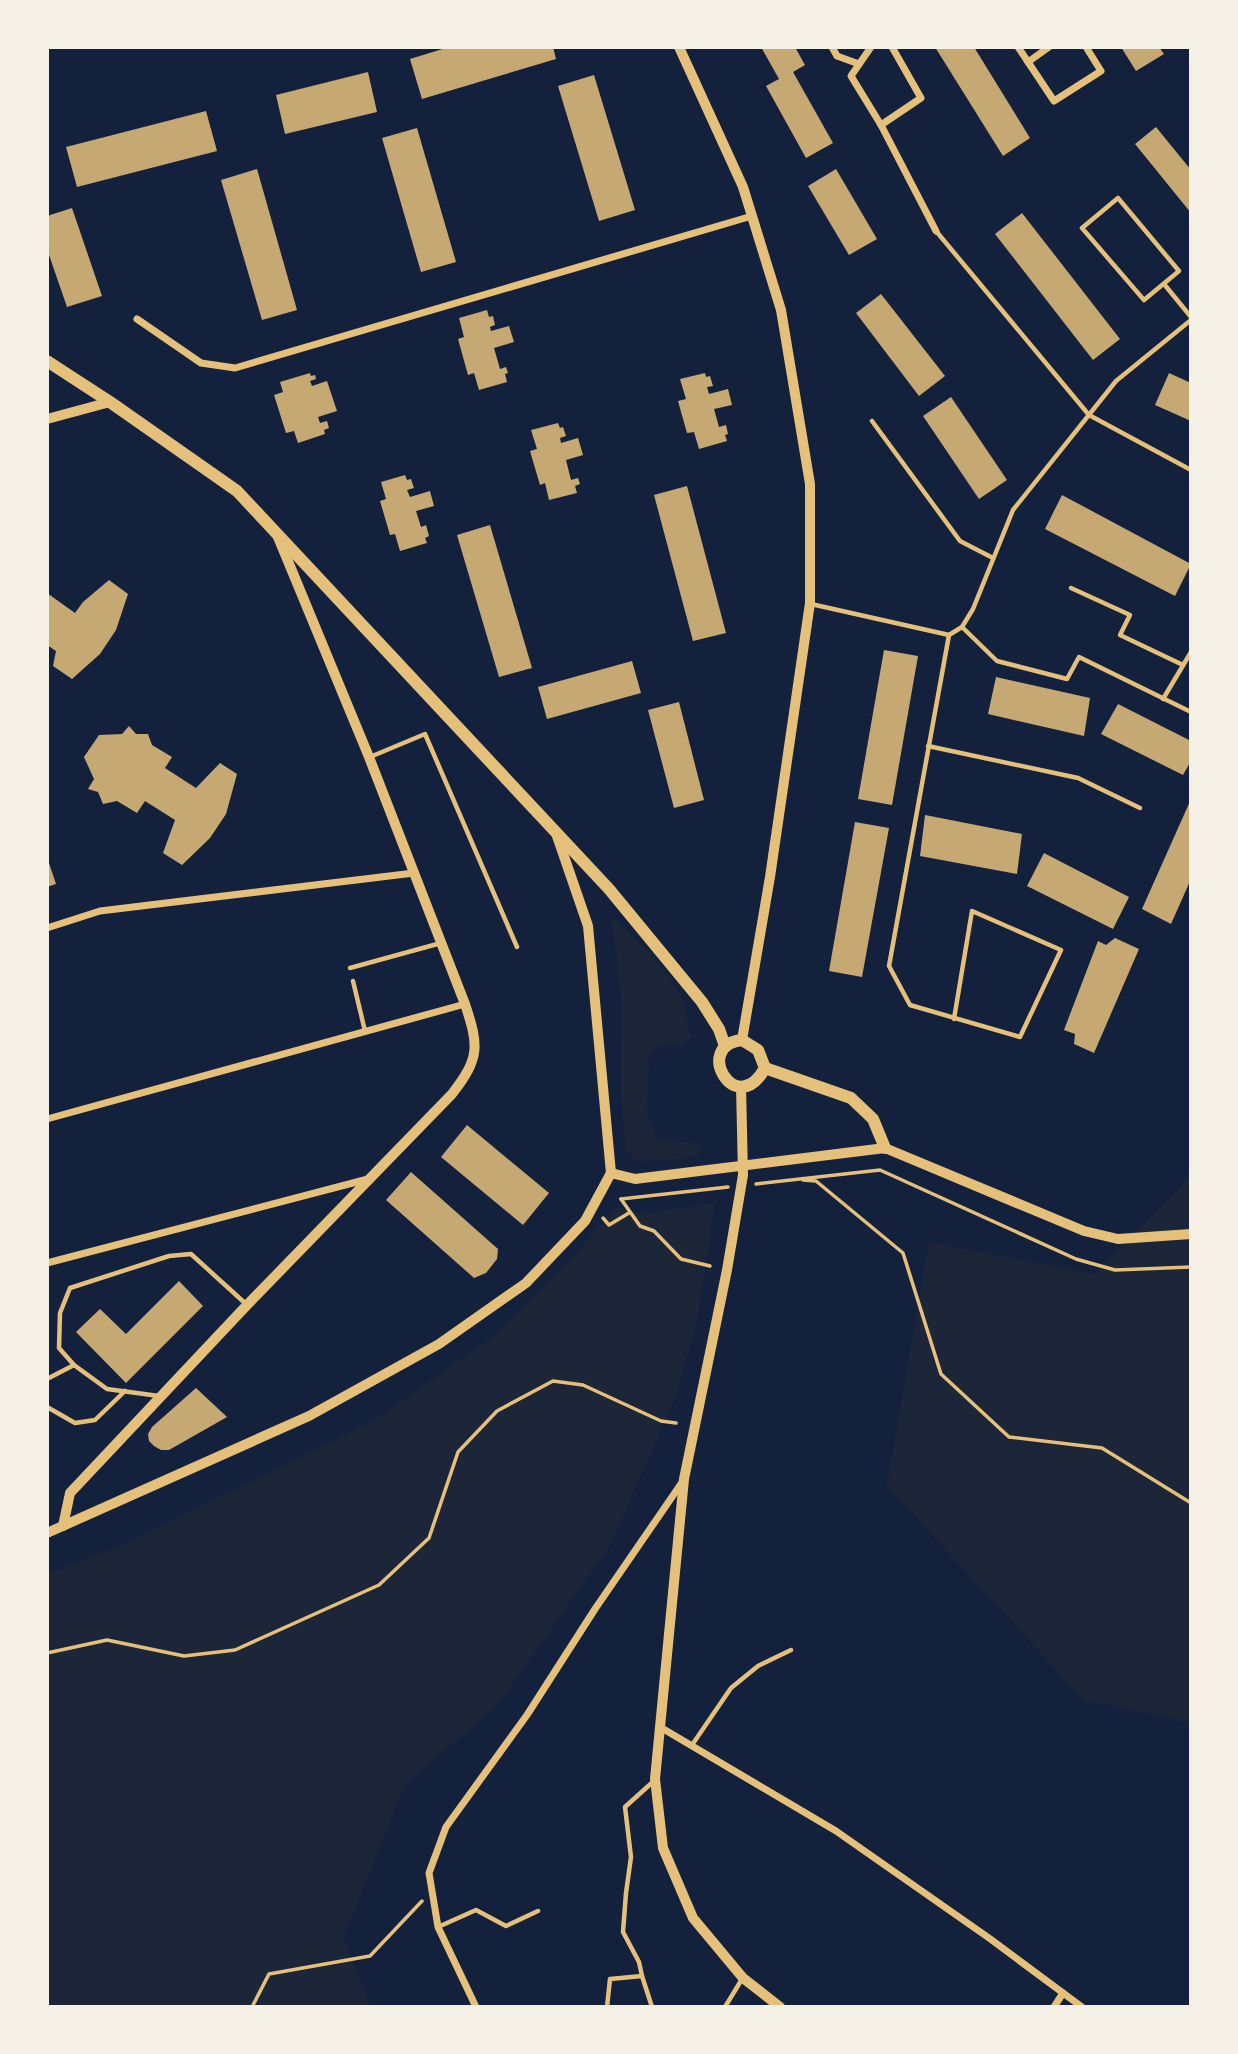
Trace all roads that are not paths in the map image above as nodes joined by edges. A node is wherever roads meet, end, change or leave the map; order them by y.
1 (679, 47) edge
2 (832, 47) edge
3 (871, 47) edge
4 (892, 47) edge
5 (1018, 47) edge
6 (1049, 47) edge
7 (1086, 47) edge
8 (1028, 62) junction
9 (859, 64) junction
10 (881, 125) junction
11 (752, 216) junction
12 (936, 230) joint
13 (1164, 284) junction
14 (137, 319) dead end
15 (1191, 319) edge
16 (47, 361) edge
17 (110, 402) junction
18 (1089, 415) junction
19 (47, 419) edge
20 (872, 421) dead end
21 (1191, 470) edge
22 (277, 535) junction
23 (993, 558) junction
24 (1071, 588) dead end
25 (810, 603) junction
26 (962, 627) junction
27 (949, 635) junction
28 (1191, 652) edge
29 (1183, 665) junction
30 (1163, 699) junction
31 (1191, 712) edge
32 (928, 746) junction
33 (369, 757) junction
34 (1140, 808) dead end
35 (555, 829) junction
36 (414, 873) junction
37 (47, 928) edge
38 (441, 943) junction
39 (517, 947) dead end
40 (350, 968) dead end
41 (353, 981) dead end
42 (465, 1004) junction
43 (954, 1019) junction
44 (365, 1031) junction
45 (742, 1040) junction
46 (725, 1046) junction
47 (765, 1068) junction
48 (741, 1086) junction
49 (47, 1119) edge
50 (885, 1148) junction
51 (611, 1174) junction
52 (369, 1179) junction
53 (1191, 1234) edge
54 (47, 1263) edge
55 (247, 1305) junction
56 (74, 1365) junction
57 (47, 1380) edge
58 (125, 1391) junction
59 (159, 1396) junction
60 (47, 1407) edge
61 (684, 1479) junction
62 (63, 1526) junction
63 (47, 1533) edge
64 (791, 1650) dead end
65 (660, 1727) junction
66 (692, 1746) junction
67 (655, 1779) junction
68 (538, 1911) dead end
69 (438, 1927) junction
70 (642, 1976) junction
71 (743, 1978) junction
72 (1063, 1993) junction
73 (476, 2007) edge
74 (607, 2007) edge
75 (652, 2007) edge
76 (725, 2007) edge
77 (780, 2007) edge
78 (1054, 2007) edge
79 (1082, 2007) edge

1 - 11 street
2 - 9 street
3 - 9 street
4 - 10 street
5 - 8 street
6 - 8 street
7 - 8 street
9 - 10 street
10 - 12 street
11 - 14 street
11 - 25 street
12 - 18 lane
13 - 13 lane
13 - 15 lane
15 - 18 lane
16 - 17 main road
17 - 19 street
17 - 22 main road
18 - 21 lane
18 - 23 lane
20 - 23 lane
22 - 33 street
22 - 35 main road
23 - 26 lane
24 - 29 lane
25 - 27 lane
25 - 45 street
26 - 27 lane
26 - 30 lane
27 - 32 lane
28 - 29 lane
29 - 30 lane
30 - 31 lane
32 - 34 lane
32 - 43 lane
33 - 36 street
33 - 39 lane
35 - 46 main road
35 - 51 street
36 - 37 street
36 - 38 street
38 - 40 lane
38 - 42 street
41 - 44 lane
42 - 44 street
42 - 52 street
43 - 43 lane
44 - 49 street
45 - 46 main road
45 - 47 main road
46 - 48 main road
47 - 48 main road
47 - 50 main road
48 - 61 street
50 - 51 street
50 - 53 street
51 - 62 street
52 - 54 street
52 - 55 street
55 - 56 lane
55 - 59 street
56 - 57 lane
56 - 58 lane
58 - 59 lane
58 - 60 lane
59 - 62 street
61 - 65 street
61 - 69 street
62 - 63 street
64 - 66 lane
65 - 66 street
65 - 67 street
66 - 72 street
67 - 70 lane
67 - 71 street
68 - 69 lane
69 - 73 street
70 - 74 lane
70 - 75 lane
71 - 76 lane
71 - 77 street
72 - 78 street
72 - 79 street

